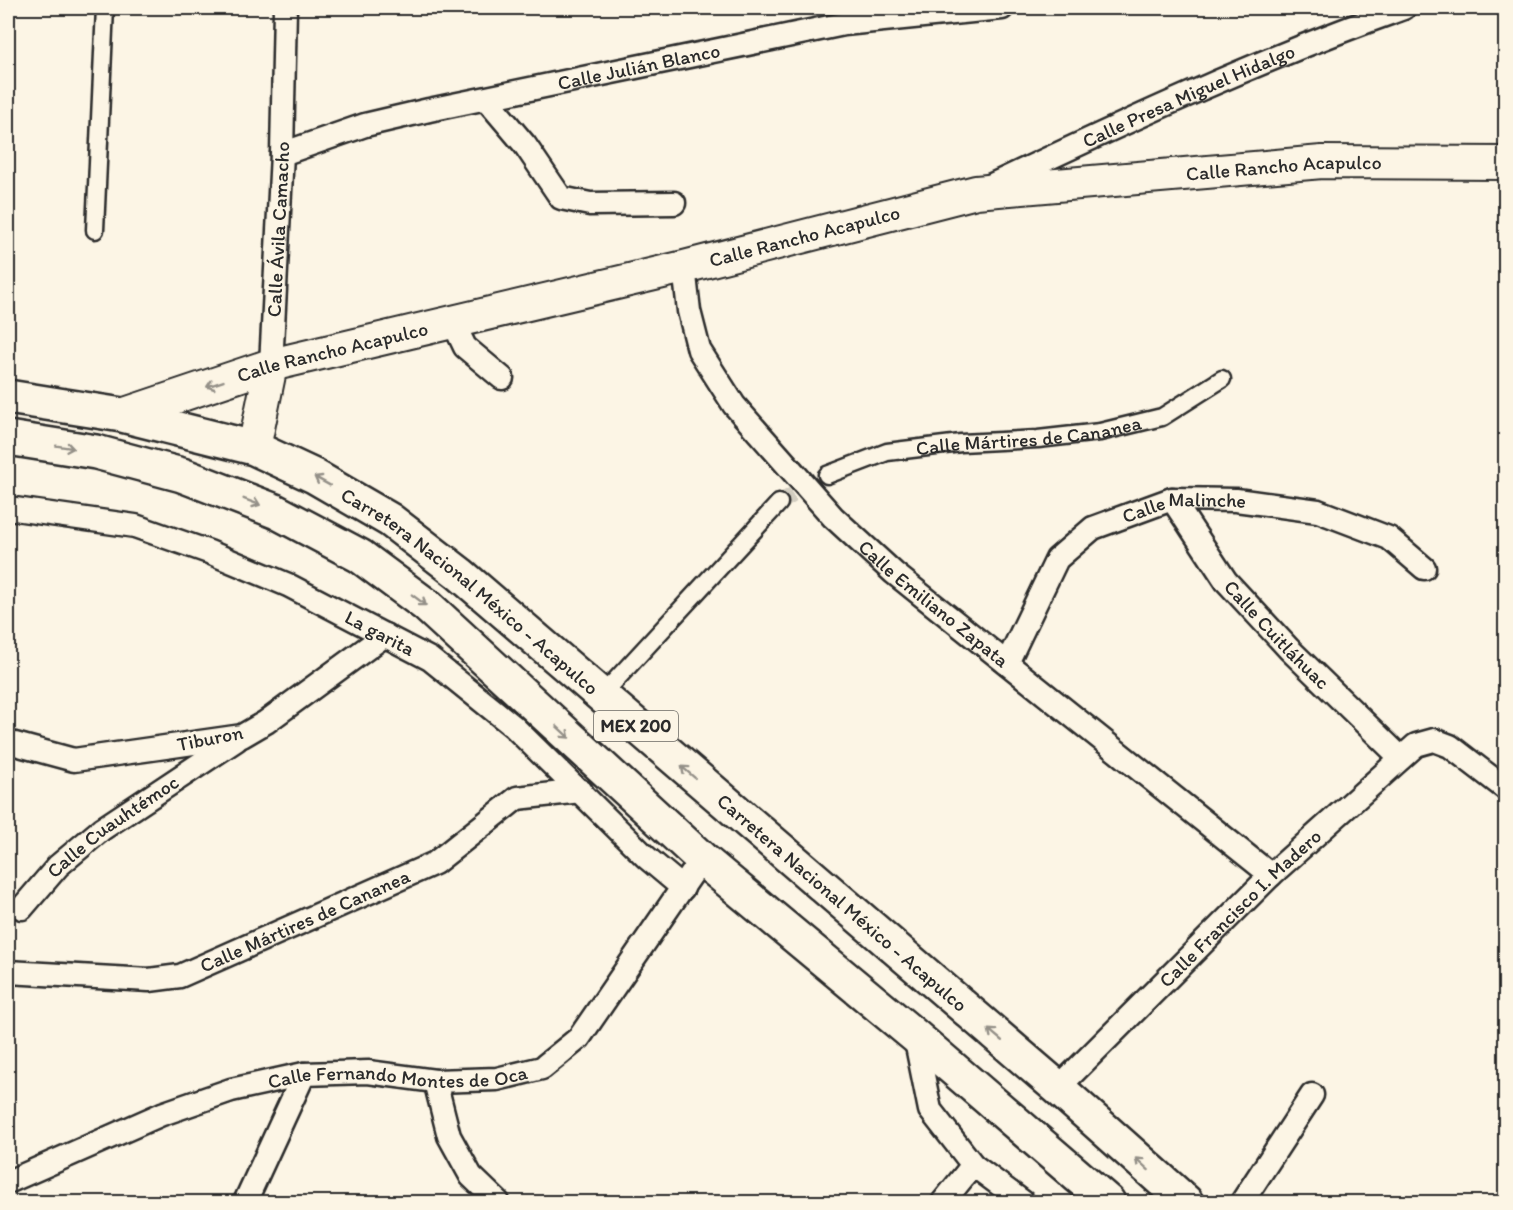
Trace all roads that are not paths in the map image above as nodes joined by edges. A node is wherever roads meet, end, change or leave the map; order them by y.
1 (105, 8) edge
2 (285, 8) edge
3 (1002, 8) edge
4 (1404, 8) edge
5 (486, 99) junction
6 (282, 154) junction
7 (1506, 163) edge
8 (976, 192) junction
9 (674, 203) dead end
10 (95, 230) dead end
11 (684, 267) junction
12 (453, 322) junction
13 (271, 365) junction
14 (502, 378) dead end
15 (1222, 379) dead end
16 (8, 397) edge
17 (122, 415) junction
18 (8, 438) edge
19 (254, 448) junction
20 (827, 475) tunnel mouth
21 (1172, 499) junction
22 (779, 502) tunnel mouth
23 (8, 508) edge
24 (1424, 568) dead end
25 (385, 635) junction
26 (1007, 663) junction
27 (601, 696) junction
28 (242, 736) junction
29 (8, 742) edge
30 (1401, 758) junction
31 (1506, 789) edge
32 (580, 791) junction
33 (702, 859) junction
34 (1271, 875) junction
35 (682, 888) junction
36 (22, 908) dead end
37 (8, 972) edge
38 (915, 1036) junction
39 (304, 1074) junction
40 (435, 1081) junction
41 (1058, 1088) junction
42 (1312, 1095) dead end
43 (973, 1165) junction
44 (8, 1182) edge
45 (245, 1203) edge
46 (498, 1203) edge
47 (943, 1203) edge
48 (1023, 1203) edge
49 (1108, 1203) edge
50 (1186, 1203) edge
51 (1242, 1203) edge

1 - 10 street
2 - 6 street, Calle Ávila Camacho
3 - 5 street, Calle Julián Blanco
4 - 8 street, Calle Presa Miguel Hidalgo
5 - 6 street, Calle Julián Blanco
5 - 9 street
6 - 13 street, Calle Ávila Camacho
7 - 8 main road, Calle Rancho Acapulco
8 - 11 main road, Calle Rancho Acapulco
11 - 12 main road, Calle Rancho Acapulco
11 - 26 street, Calle Emiliano Zapata
12 - 13 main road, Calle Rancho Acapulco
12 - 14 street
13 -> 17 main road, Calle Rancho Acapulco
13 - 19 main road, Calle Ávila Camacho
15 - 20 street, Calle Mártires de Cananea
16 - 17 main road, Carretera Nacional México - Acapulco / MEX 200
17 - 19 main road, Carretera Nacional México - Acapulco / MEX 200
18 -> 33 main road, Carretera Nacional México - Acapulco / MEX 200
27 -> 19 main road, Carretera Nacional México - Acapulco / MEX 200
21 - 24 street, Calle Malinche
21 - 26 street, Calle Malinche
21 - 30 street, Calle Cuitláhuac
22 - 27 street
23 - 25 street, La garita
25 - 28 street, Tiburon
25 - 32 street, La garita
26 - 34 street, Calle Emiliano Zapata
41 -> 27 main road, Carretera Nacional México - Acapulco / MEX 200
28 - 29 street, Tiburon
28 - 36 street, Calle Cuauhtémoc
30 - 31 street, Calle Francisco I. Madero
30 - 34 street, Calle Francisco I. Madero
32 - 35 street, La garita
32 - 37 street, Calle Mártires de Cananea
33 - 35 street, Calle Fernando Montes de Oca
33 - 38 main road, Carretera Nacional México - Acapulco / MEX 200
34 - 41 street, Calle Francisco I. Madero
35 - 40 street, Calle Fernando Montes de Oca
38 - 43 street
38 - 49 main road, Carretera Nacional México - Acapulco / MEX 200
39 - 40 street, Calle Fernando Montes de Oca
39 - 44 street, Calle Fernando Montes de Oca
39 - 45 street
40 - 46 street
50 -> 41 main road, Carretera Nacional México - Acapulco / MEX 200
42 - 51 street
43 - 47 street
43 - 48 street

